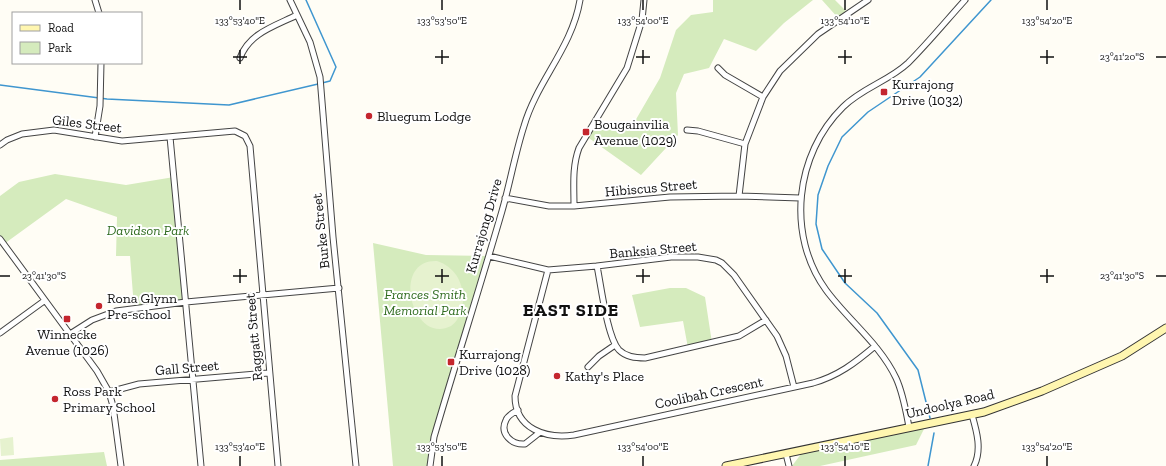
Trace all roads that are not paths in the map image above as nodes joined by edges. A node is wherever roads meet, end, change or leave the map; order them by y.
1 (95, 0) edge
2 (290, 0) edge
3 (580, 0) edge
4 (644, 0) edge
5 (868, 0) edge
6 (965, 0) edge
7 (99, 12) edge
8 (297, 15) junction
9 (240, 58) dead end
10 (101, 64) edge
11 (718, 68) dead end
12 (763, 97) junction
13 (687, 130) dead end
14 (245, 136) joint
15 (95, 137) junction
16 (170, 137) junction
17 (745, 144) junction
18 (0, 145) edge
19 (738, 196) junction
20 (506, 198) junction
21 (800, 198) junction
22 (574, 206) junction
23 (0, 239) edge
24 (489, 256) junction
25 (597, 266) junction
26 (548, 270) junction
27 (339, 288) junction
28 (262, 295) junction
29 (44, 301) junction
30 (186, 302) junction
31 (766, 320) junction
32 (1166, 328) edge
33 (0, 333) edge
34 (70, 334) junction
35 (615, 345) junction
36 (875, 346) junction
37 (588, 367) dead end
38 (268, 373) junction
39 (193, 380) junction
40 (794, 387) junction
41 (109, 392) junction
42 (518, 410) junction
43 (972, 415) junction
44 (909, 427) junction
45 (538, 433) junction
46 (786, 454) junction
47 (121, 466) edge
48 (201, 466) edge
49 (278, 466) edge
50 (356, 466) edge
51 (430, 466) edge
52 (726, 466) edge
53 (789, 466) edge
54 (974, 466) edge

1 - 7 street
2 - 8 street, Burke Street
3 - 20 street, Kurrajong Drive
4 - 22 street
5 - 12 street
6 - 21 street
8 - 9 street
8 - 27 street, Burke Street
10 - 15 street
11 - 12 street
12 - 17 street
13 - 17 street
14 - 16 street, Giles Street
14 - 28 street, Raggatt Street
15 - 16 street, Giles Street
15 - 18 street, Giles Street
16 - 30 street
17 - 19 street
19 - 21 street, Hibiscus Street
19 - 22 street, Hibiscus Street
20 - 22 street, Hibiscus Street
20 - 24 street, Kurrajong Drive
21 - 36 street
23 - 29 street
24 - 26 street, Banksia Street
24 - 51 street, Kurrajong Drive
25 - 26 street, Banksia Street
25 - 31 street, Banksia Street
25 - 35 street
26 - 42 street
27 - 28 street
27 - 50 street, Burke Street
28 - 30 street
28 - 38 street, Raggatt Street
29 - 33 street
29 - 34 street
30 - 34 street
30 - 39 street
31 - 35 street
31 - 40 street, Banksia Street
32 - 43 main road, Undoolya Road
34 - 41 street
35 - 37 street
36 - 40 street, Coolibah Crescent
36 - 44 street
38 - 39 street, Gall Street
38 - 49 street, Raggatt Street
39 - 41 street, Gall Street
39 - 48 street
40 - 45 street, Coolibah Crescent
41 - 47 street
42 - 45 street
42 - 45 street
43 - 44 main road, Undoolya Road
43 - 54 street
44 - 46 main road, Undoolya Road
46 - 52 main road, Undoolya Road
46 - 53 street

